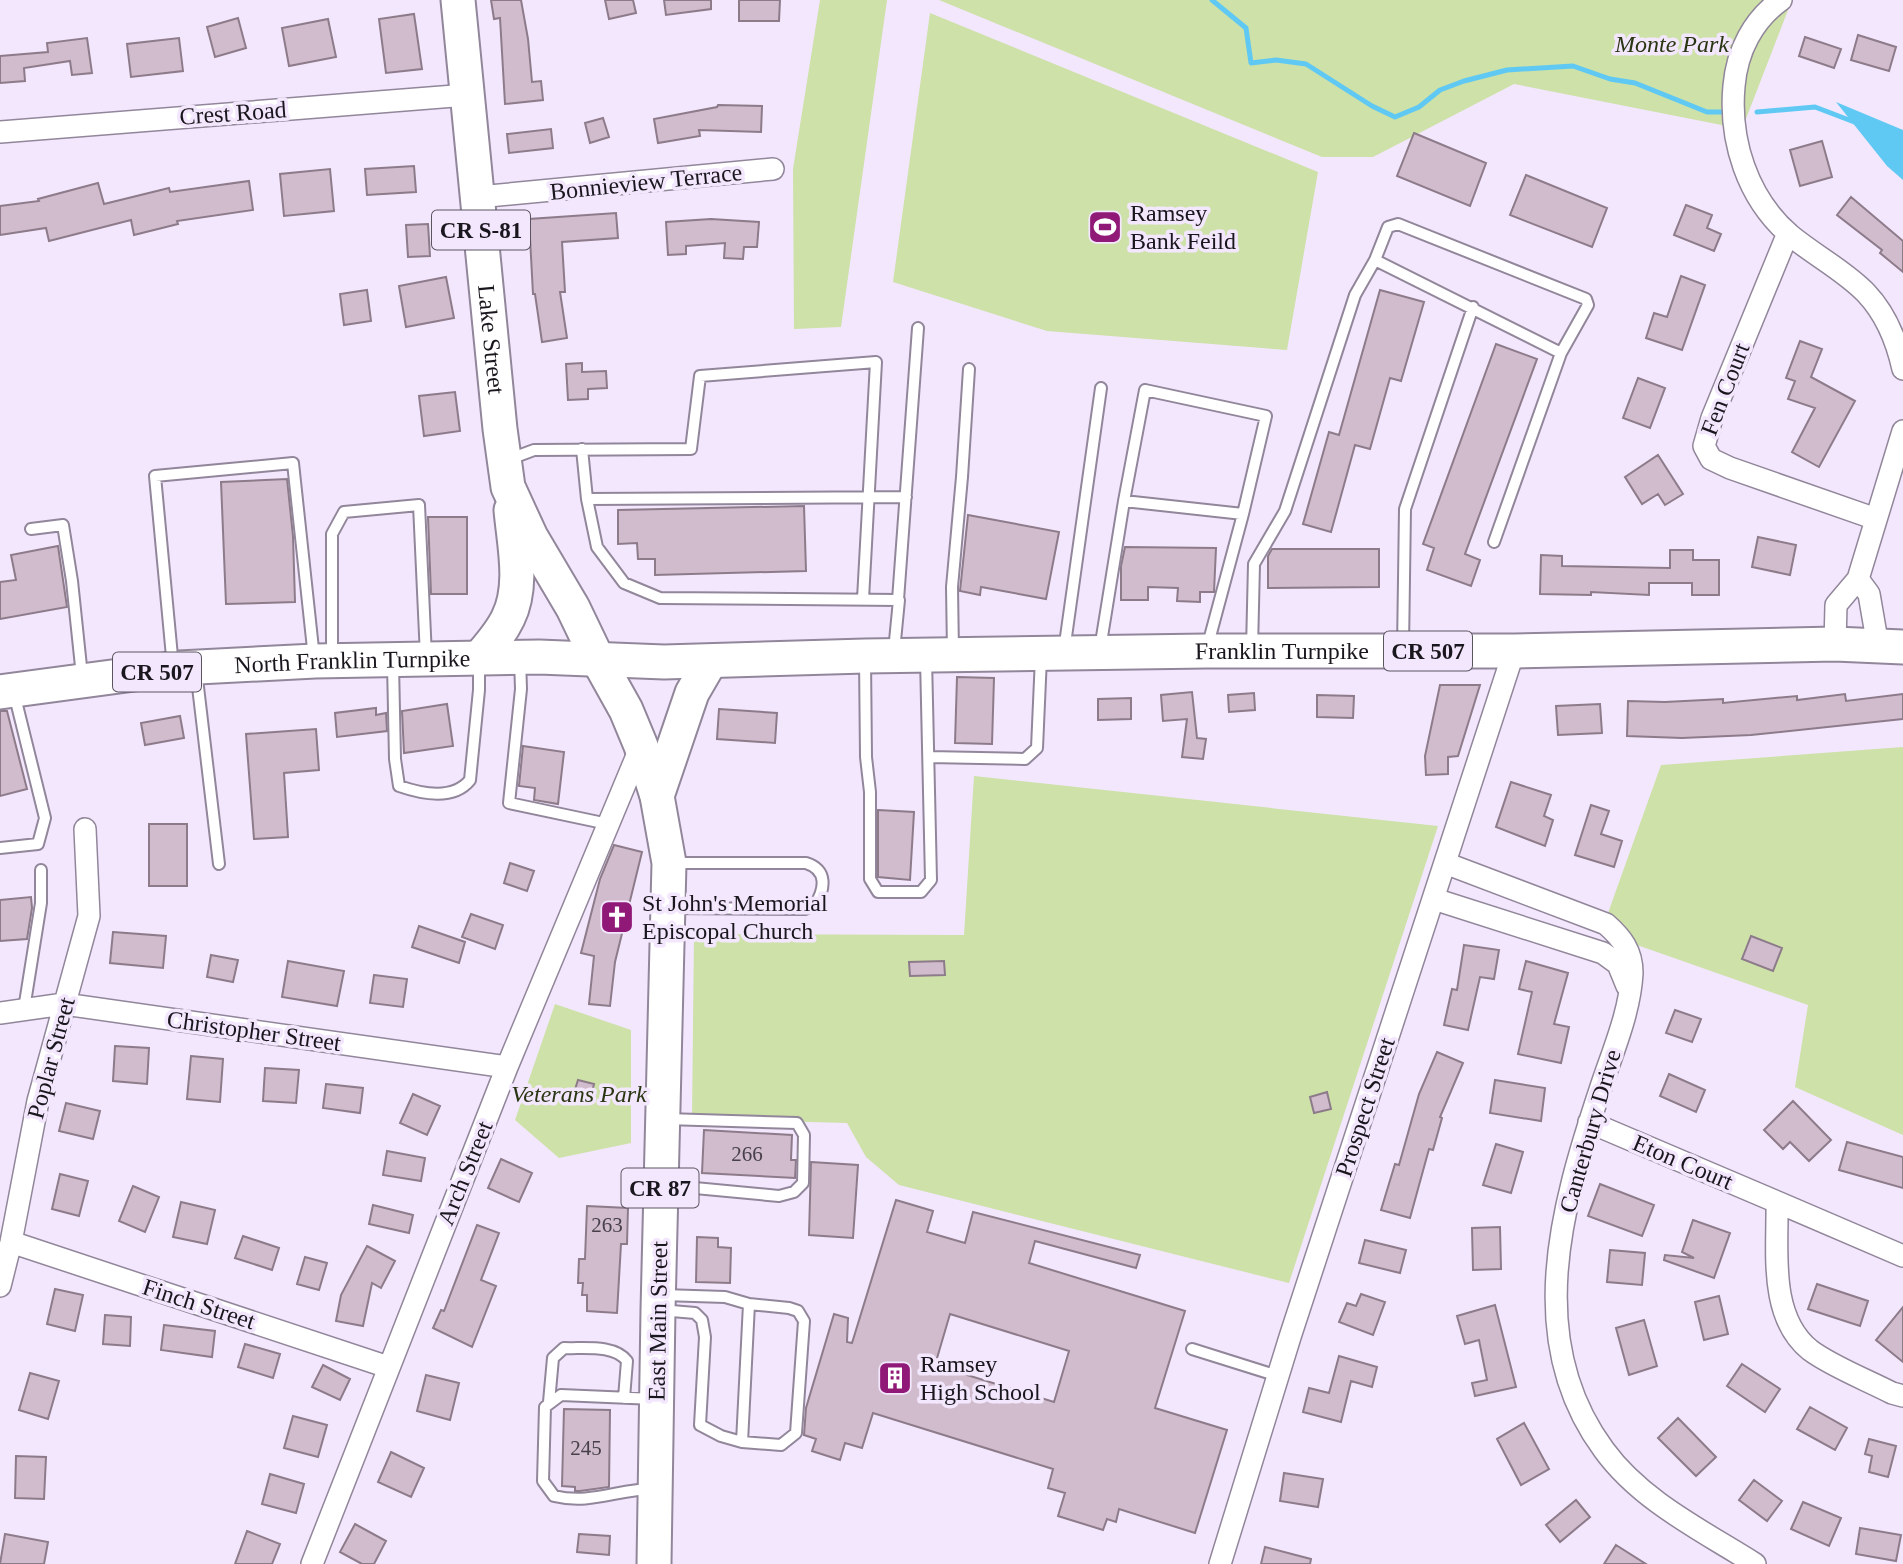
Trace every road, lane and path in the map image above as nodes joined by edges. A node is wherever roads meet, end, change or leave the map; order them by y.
1 (458, 0) edge
2 (1781, 0) edge
3 (467, 95) junction
4 (0, 132) edge
5 (773, 169) dead end
6 (478, 197) junction
7 (1787, 233) junction
8 (1375, 260) junction
9 (1473, 307) junction
10 (918, 328) dead end
11 (1561, 353) junction
12 (969, 369) dead end
13 (1903, 369) edge
14 (1101, 388) dead end
15 (1903, 431) edge
16 (582, 449) junction
17 (506, 474) junction
18 (906, 497) junction
19 (587, 499) junction
20 (868, 499) junction
21 (1125, 501) junction
22 (1243, 514) junction
23 (1877, 519) junction
24 (31, 529) dead end
25 (1494, 542) dead end
26 (1858, 579) junction
27 (863, 599) junction
28 (898, 600) junction
29 (1835, 645) junction
30 (1890, 646) edge
31 (1206, 651) junction
32 (1402, 651) junction
33 (1514, 651) junction
34 (1252, 652) junction
35 (1099, 653) junction
36 (1053, 654) junction
37 (939, 655) junction
38 (879, 656) junction
39 (479, 657) junction
40 (520, 657) junction
41 (597, 658) junction
42 (426, 659) junction
43 (393, 660) junction
44 (323, 661) junction
45 (709, 662) junction
46 (664, 663) joint
47 (184, 668) junction
48 (82, 682) junction
49 (7, 692) edge
50 (641, 746) junction
51 (929, 757) junction
52 (657, 796) junction
53 (608, 824) junction
54 (85, 829) dead end
55 (0, 848) edge
56 (669, 863) junction
57 (1445, 863) junction
58 (219, 864) dead end
59 (41, 870) dead end
60 (1434, 899) junction
61 (667, 908) junction
62 (1629, 991) junction
63 (64, 1004) junction
64 (24, 1009) junction
65 (0, 1013) edge
66 (508, 1066) junction
67 (662, 1119) junction
68 (1589, 1122) junction
69 (660, 1185) junction
70 (1777, 1202) junction
71 (11, 1241) junction
72 (1903, 1256) edge
73 (0, 1286) edge
74 (658, 1302) junction
75 (749, 1304) junction
76 (1192, 1349) dead end
77 (388, 1367) junction
78 (1278, 1376) junction
79 (1903, 1396) edge
80 (640, 1398) junction
81 (549, 1402) junction
82 (741, 1441) junction
83 (655, 1489) junction
84 (312, 1564) edge
85 (654, 1564) edge
86 (1220, 1564) edge
87 (1755, 1564) edge

1 - 3 main road, Lake Street / CR S-81
2 - 7 street
3 - 4 street, Crest Road
3 - 6 main road, Lake Street / CR S-81
5 - 6 street, Bonnieview Terrace
6 - 17 main road, Lake Street / CR S-81
7 - 13 street
7 - 23 street, Fen Court
8 - 9 lane
8 - 11 lane
8 - 34 lane
9 - 11 lane
9 - 32 lane
10 - 18 lane
11 - 25 lane
12 - 37 lane
14 - 36 lane
15 - 23 street
16 - 17 lane
16 - 19 lane
16 - 20 lane
17 - 39 main road
17 - 41 main road, Lake Street / CR S-81
18 - 20 lane
18 - 28 lane
19 - 20 lane
19 - 27 lane
20 - 27 lane
21 - 22 lane
21 - 22 lane
21 - 35 lane
22 - 31 lane
23 - 26 street
24 - 48 lane
26 - 29 street
26 - 30 street
27 - 28 lane
28 - 38 lane
29 - 30 main road, Franklin Turnpike / CR 507
29 - 33 main road, Franklin Turnpike / CR 507
31 - 34 main road, Franklin Turnpike / CR 507
31 - 35 main road, Franklin Turnpike / CR 507
32 - 33 main road, Franklin Turnpike / CR 507
32 - 34 main road, Franklin Turnpike / CR 507
33 - 57 street, Prospect Street
35 - 36 main road, Franklin Turnpike / CR 507
36 - 37 main road, Franklin Turnpike / CR 507
36 - 51 lane
37 - 38 main road, Franklin Turnpike / CR 507
37 - 51 lane
38 - 45 main road, Franklin Turnpike / CR 507
38 - 51 lane
39 - 40 main road, North Franklin Turnpike / CR 507
39 - 42 main road, North Franklin Turnpike / CR 507
39 - 43 lane
40 - 41 main road, North Franklin Turnpike / CR 507
40 - 53 lane
41 - 46 main road, North Franklin Turnpike / CR 507
41 - 50 main road, Lake Street
42 - 43 main road, North Franklin Turnpike / CR 507
42 - 44 lane
43 - 44 main road, North Franklin Turnpike / CR 507
44 - 47 main road, North Franklin Turnpike / CR 507
44 - 47 lane
45 - 46 main road, Franklin Turnpike / CR 507
45 - 52 main road
47 - 48 main road, North Franklin Turnpike / CR 507
47 - 58 lane
48 - 49 main road, North Franklin Turnpike / CR 507
49 - 55 lane
50 - 52 main road, East Main Street
50 - 53 street, Arch Street
52 - 56 main road, East Main Street / CR 87
53 - 66 street, Arch Street
54 - 63 street, Poplar Street
56 - 61 main road, East Main Street / CR 87
56 - 61 lane
57 - 60 street, Prospect Street
57 - 62 street, Canterbury Drive
59 - 64 lane
60 - 62 street
60 - 78 street, Prospect Street
61 - 67 main road, East Main Street / CR 87
62 - 68 street, Canterbury Drive
63 - 64 street, Christopher Street
63 - 66 street, Christopher Street
63 - 71 street, Poplar Street
64 - 65 street, Christopher Street
66 - 77 street, Arch Street
67 - 69 main road, East Main Street / CR 87
67 - 69 lane
68 - 70 street, Eton Court
68 - 87 street, Canterbury Drive
69 - 74 main road, East Main Street / CR 87
70 - 72 street, Eton Court
70 - 79 street
71 - 73 street, Poplar Street
71 - 77 street, Finch Street
74 - 75 lane
74 - 80 main road, East Main Street / CR 87
74 - 82 lane
75 - 82 lane
75 - 82 lane
76 - 78 lane
77 - 84 street, Arch Street
78 - 86 street, Prospect Street
80 - 81 lane
80 - 81 lane
80 - 83 main road, East Main Street / CR 87
81 - 83 lane
83 - 85 main road, East Main Street / CR 87

